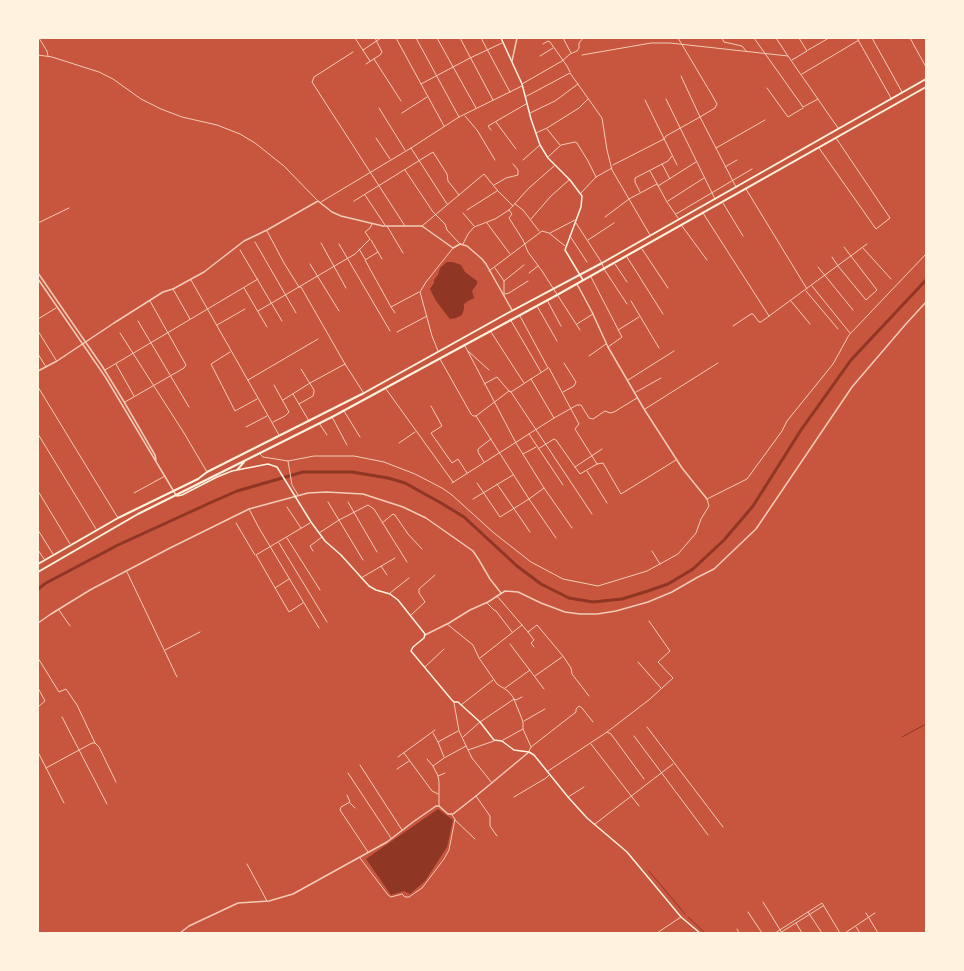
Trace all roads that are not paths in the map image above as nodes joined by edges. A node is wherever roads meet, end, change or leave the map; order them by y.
1 (38, 38) edge
2 (355, 38) edge
3 (374, 38) edge
4 (382, 38) edge
5 (396, 38) edge
6 (416, 38) edge
7 (437, 38) edge
8 (460, 38) edge
9 (481, 38) edge
10 (501, 38) edge
11 (518, 38) edge
12 (563, 38) edge
13 (583, 38) edge
14 (678, 38) edge
15 (722, 38) edge
16 (754, 38) edge
17 (776, 38) edge
18 (799, 38) edge
19 (823, 38) edge
20 (829, 38) edge
21 (857, 38) edge
22 (872, 38) edge
23 (910, 38) edge
24 (859, 40) junction
25 (376, 41) junction
26 (825, 41) junction
27 (502, 42) junction
28 (680, 43) junction
29 (543, 44) dead end
30 (554, 47) junction
31 (363, 50) junction
32 (488, 50) junction
33 (807, 51) junction
34 (353, 52) dead end
35 (748, 52) junction
36 (572, 54) junction
37 (764, 54) junction
38 (38, 55) edge
39 (582, 55) dead end
40 (48, 56) junction
41 (540, 56) dead end
42 (788, 56) junction
43 (470, 58) junction
44 (374, 59) junction
45 (563, 60) junction
46 (370, 61) junction
47 (512, 61) junction
48 (791, 61) junction
49 (366, 64) dead end
50 (926, 67) edge
51 (453, 68) junction
52 (570, 72) junction
53 (801, 74) junction
54 (437, 76) junction
55 (681, 76) dead end
56 (926, 79) edge
57 (420, 84) junction
58 (579, 84) junction
59 (522, 85) junction
60 (926, 87) edge
61 (767, 88) dead end
62 (510, 92) junction
63 (902, 93) junction
64 (427, 96) junction
65 (525, 97) junction
66 (589, 98) junction
67 (666, 99) dead end
68 (818, 99) junction
69 (892, 99) junction
70 (645, 100) dead end
71 (400, 101) dead end
72 (493, 101) junction
73 (527, 103) junction
74 (803, 107) junction
75 (379, 108) dead end
76 (476, 109) junction
77 (402, 113) dead end
78 (530, 113) junction
79 (464, 115) junction
80 (700, 117) junction
81 (459, 118) junction
82 (765, 120) dead end
83 (496, 121) junction
84 (445, 127) junction
85 (547, 128) junction
86 (680, 128) junction
87 (839, 129) junction
88 (491, 130) dead end
89 (535, 133) junction
90 (376, 138) dead end
91 (836, 138) junction
92 (664, 139) junction
93 (540, 145) junction
94 (561, 145) junction
95 (411, 148) junction
96 (819, 148) junction
97 (516, 149) dead end
98 (716, 149) junction
99 (406, 151) junction
100 (672, 155) junction
101 (548, 158) junction
102 (390, 160) junction
103 (494, 160) dead end
104 (522, 160) dead end
105 (737, 160) dead end
106 (419, 161) junction
107 (697, 162) junction
108 (513, 164) dead end
109 (662, 164) junction
110 (612, 165) junction
111 (677, 165) dead end
112 (554, 166) junction
113 (725, 167) junction
114 (612, 168) junction
115 (752, 169) dead end
116 (405, 170) junction
117 (650, 171) junction
118 (370, 172) junction
119 (596, 178) junction
120 (705, 178) junction
121 (671, 179) junction
122 (570, 180) junction
123 (732, 180) junction
124 (656, 184) junction
125 (379, 185) junction
126 (494, 185) junction
127 (658, 186) junction
128 (736, 188) junction
129 (746, 189) junction
130 (498, 191) junction
131 (640, 192) junction
132 (712, 192) junction
133 (581, 193) junction
134 (365, 194) junction
135 (459, 195) junction
136 (629, 199) junction
137 (715, 199) junction
138 (318, 201) junction
139 (354, 201) dead end
140 (321, 202) junction
141 (667, 202) junction
142 (723, 202) junction
143 (515, 204) junction
144 (447, 205) junction
145 (513, 206) junction
146 (69, 208) dead end
147 (467, 210) dead end
148 (509, 210) junction
149 (462, 213) dead end
150 (703, 213) junction
151 (676, 214) junction
152 (435, 215) junction
153 (605, 217) dead end
154 (531, 219) junction
155 (576, 219) junction
156 (679, 219) junction
157 (486, 222) junction
158 (575, 222) junction
159 (38, 223) edge
160 (614, 223) dead end
161 (372, 224) junction
162 (682, 225) junction
163 (386, 226) junction
164 (405, 226) junction
165 (422, 226) junction
166 (474, 227) junction
167 (267, 230) junction
168 (540, 232) junction
169 (549, 233) junction
170 (570, 235) junction
171 (650, 236) junction
172 (743, 236) dead end
173 (370, 239) junction
174 (588, 240) junction
175 (255, 242) dead end
176 (321, 243) dead end
177 (339, 244) dead end
178 (461, 244) junction
179 (524, 244) junction
180 (867, 244) dead end
181 (566, 246) junction
182 (844, 247) dead end
183 (863, 247) junction
184 (454, 248) junction
185 (641, 248) junction
186 (359, 249) junction
187 (240, 250) dead end
188 (378, 252) junction
189 (403, 253) dead end
190 (511, 254) junction
191 (926, 254) edge
192 (851, 256) junction
193 (626, 257) junction
194 (832, 257) dead end
195 (347, 258) junction
196 (382, 258) dead end
197 (365, 260) junction
198 (706, 260) dead end
199 (587, 262) dead end
200 (602, 263) junction
201 (615, 263) junction
202 (310, 264) dead end
203 (524, 265) dead end
204 (538, 265) junction
205 (334, 266) junction
206 (838, 266) junction
207 (818, 267) dead end
208 (494, 268) junction
209 (604, 269) junction
210 (489, 272) junction
211 (38, 273) edge
212 (529, 273) dead end
213 (580, 275) junction
214 (825, 275) junction
215 (317, 276) junction
216 (591, 276) junction
217 (38, 278) edge
218 (190, 279) junction
219 (258, 279) junction
220 (891, 279) dead end
221 (583, 280) junction
222 (504, 281) junction
223 (528, 281) dead end
224 (627, 282) dead end
225 (577, 284) junction
226 (812, 285) junction
227 (244, 287) junction
228 (299, 287) junction
229 (346, 288) dead end
230 (554, 288) junction
231 (668, 288) dead end
232 (173, 289) junction
233 (806, 290) junction
234 (420, 292) junction
235 (285, 295) junction
236 (504, 295) junction
237 (557, 295) junction
238 (547, 300) junction
239 (631, 301) dead end
240 (791, 301) junction
241 (150, 302) junction
242 (926, 302) edge
243 (272, 303) junction
244 (626, 304) dead end
245 (536, 305) junction
246 (391, 307) junction
247 (57, 308) junction
248 (245, 309) dead end
249 (207, 310) junction
250 (512, 310) junction
251 (853, 310) dead end
252 (258, 311) junction
253 (339, 311) dead end
254 (296, 313) dead end
255 (395, 313) dead end
256 (519, 314) junction
257 (593, 314) junction
258 (663, 314) dead end
259 (427, 316) junction
260 (640, 316) junction
261 (770, 317) junction
262 (38, 319) edge
263 (190, 319) junction
264 (510, 319) junction
265 (138, 321) dead end
266 (282, 321) dead end
267 (576, 324) junction
268 (810, 324) dead end
269 (216, 325) junction
270 (562, 326) dead end
271 (733, 326) dead end
272 (267, 327) dead end
273 (580, 330) dead end
274 (618, 330) junction
275 (838, 330) dead end
276 (38, 331) edge
277 (390, 331) dead end
278 (490, 331) junction
279 (168, 332) junction
280 (397, 332) dead end
281 (120, 333) dead end
282 (851, 334) junction
283 (318, 339) dead end
284 (557, 341) dead end
285 (85, 342) junction
286 (151, 342) junction
287 (82, 344) junction
288 (464, 345) junction
289 (607, 345) junction
290 (659, 348) dead end
291 (467, 350) junction
292 (674, 351) dead end
293 (231, 352) junction
294 (438, 352) junction
295 (133, 353) junction
296 (38, 354) edge
297 (589, 356) dead end
298 (440, 359) junction
299 (57, 361) junction
300 (564, 363) dead end
301 (718, 363) dead end
302 (115, 364) junction
303 (345, 364) junction
304 (46, 367) junction
305 (548, 368) junction
306 (301, 369) dead end
307 (104, 370) junction
308 (488, 370) dead end
309 (38, 371) edge
310 (541, 373) junction
311 (171, 375) junction
312 (661, 378) dead end
313 (531, 379) junction
314 (628, 380) junction
315 (247, 381) junction
316 (310, 383) junction
317 (524, 383) junction
318 (484, 384) junction
319 (274, 385) dead end
320 (154, 386) junction
321 (38, 388) edge
322 (386, 388) junction
323 (510, 391) junction
324 (635, 392) junction
325 (364, 393) junction
326 (563, 393) junction
327 (292, 394) junction
328 (134, 396) junction
329 (258, 398) junction
330 (638, 398) junction
331 (283, 400) junction
332 (125, 402) junction
333 (493, 402) junction
334 (299, 404) junction
335 (431, 406) dead end
336 (189, 407) dead end
337 (570, 408) junction
338 (644, 409) junction
339 (344, 410) junction
340 (268, 416) junction
341 (476, 416) junction
342 (332, 417) junction
343 (554, 418) junction
344 (309, 421) junction
345 (272, 422) junction
346 (319, 423) junction
347 (246, 427) dead end
348 (535, 430) junction
349 (416, 431) junction
350 (38, 434) edge
351 (529, 434) junction
352 (327, 435) dead end
353 (280, 436) junction
354 (360, 437) dead end
355 (492, 439) junction
356 (399, 443) dead end
357 (516, 443) junction
358 (545, 444) junction
359 (347, 445) dead end
360 (537, 446) junction
361 (538, 449) junction
362 (602, 449) dead end
363 (500, 452) junction
364 (260, 453) junction
365 (523, 455) junction
366 (592, 456) junction
367 (249, 459) junction
368 (156, 460) junction
369 (676, 460) junction
370 (288, 461) junction
371 (484, 462) junction
372 (597, 464) junction
373 (575, 468) junction
374 (238, 469) junction
375 (586, 471) junction
376 (207, 472) junction
377 (468, 473) junction
378 (513, 474) junction
379 (165, 476) junction
380 (477, 483) dead end
381 (497, 484) junction
382 (562, 486) dead end
383 (544, 488) junction
384 (38, 491) edge
385 (173, 491) junction
386 (134, 493) dead end
387 (483, 493) junction
388 (299, 495) junction
389 (176, 496) junction
390 (296, 498) junction
391 (529, 498) junction
392 (473, 499) dead end
393 (707, 499) junction
394 (150, 502) junction
395 (328, 502) dead end
396 (348, 502) dead end
397 (606, 504) dead end
398 (287, 506) dead end
399 (152, 507) junction
400 (249, 509) junction
401 (513, 509) junction
402 (354, 512) junction
403 (592, 514) dead end
404 (118, 518) junction
405 (339, 520) junction
406 (311, 522) junction
407 (236, 523) dead end
408 (382, 523) junction
409 (572, 528) dead end
410 (302, 529) junction
411 (38, 530) edge
412 (96, 530) junction
413 (530, 532) dead end
414 (319, 533) junction
415 (287, 537) junction
416 (322, 537) junction
417 (556, 538) dead end
418 (279, 542) junction
419 (70, 545) junction
420 (270, 547) junction
421 (38, 550) edge
422 (422, 550) dead end
423 (312, 551) dead end
424 (652, 551) dead end
425 (377, 552) dead end
426 (53, 554) junction
427 (256, 555) junction
428 (394, 558) dead end
429 (44, 560) junction
430 (363, 560) dead end
431 (407, 562) dead end
432 (38, 564) edge
433 (660, 564) junction
434 (381, 566) junction
435 (127, 571) junction
436 (38, 572) edge
437 (386, 575) dead end
438 (435, 575) dead end
439 (361, 578) junction
440 (409, 578) dead end
441 (289, 579) junction
442 (275, 588) junction
443 (320, 590) dead end
444 (501, 593) junction
445 (390, 594) junction
446 (497, 596) junction
447 (302, 603) junction
448 (487, 603) junction
449 (59, 609) junction
450 (410, 616) junction
451 (649, 621) dead end
452 (327, 622) dead end
453 (38, 623) edge
454 (447, 624) junction
455 (522, 625) junction
456 (70, 626) dead end
457 (319, 628) dead end
458 (200, 632) dead end
459 (512, 632) junction
460 (528, 632) junction
461 (425, 635) junction
462 (510, 644) dead end
463 (534, 647) dead end
464 (444, 649) dead end
465 (164, 651) junction
466 (563, 656) junction
467 (38, 658) edge
468 (480, 658) junction
469 (638, 662) dead end
470 (425, 667) junction
471 (530, 669) junction
472 (535, 676) junction
473 (177, 677) dead end
474 (494, 679) junction
475 (38, 688) edge
476 (504, 688) junction
477 (661, 688) junction
478 (544, 689) dead end
479 (589, 696) dead end
480 (522, 697) dead end
481 (514, 700) junction
482 (454, 702) junction
483 (461, 705) junction
484 (38, 707) edge
485 (545, 709) dead end
486 (62, 717) dead end
487 (480, 722) junction
488 (523, 722) junction
489 (593, 722) dead end
490 (647, 726) dead end
491 (524, 728) junction
492 (435, 730) dead end
493 (459, 731) junction
494 (607, 732) junction
495 (432, 733) junction
496 (634, 736) dead end
497 (462, 737) junction
498 (494, 740) junction
499 (502, 741) junction
500 (438, 742) junction
501 (95, 743) junction
502 (590, 744) junction
503 (467, 746) junction
504 (532, 747) junction
505 (80, 750) junction
506 (468, 750) junction
507 (38, 752) edge
508 (528, 752) junction
509 (404, 753) junction
510 (398, 757) dead end
511 (444, 758) junction
512 (427, 759) dead end
513 (409, 761) junction
514 (674, 763) junction
515 (360, 766) dead end
516 (433, 766) junction
517 (46, 768) junction
518 (397, 769) dead end
519 (548, 772) junction
520 (662, 772) junction
521 (348, 773) dead end
522 (444, 773) dead end
523 (549, 774) junction
524 (438, 776) junction
525 (644, 779) dead end
526 (116, 782) dead end
527 (492, 783) junction
528 (584, 787) dead end
529 (438, 794) junction
530 (347, 795) dead end
531 (476, 796) junction
532 (631, 796) junction
533 (514, 797) dead end
534 (568, 797) junction
535 (64, 803) dead end
536 (349, 803) junction
537 (107, 804) dead end
538 (439, 806) junction
539 (639, 806) dead end
540 (355, 808) dead end
541 (452, 814) junction
542 (455, 820) junction
543 (595, 824) junction
544 (723, 827) dead end
545 (402, 831) junction
546 (708, 834) dead end
547 (497, 836) dead end
548 (392, 838) junction
549 (475, 839) dead end
550 (369, 852) junction
551 (360, 857) junction
552 (247, 864) dead end
553 (267, 901) junction
554 (763, 902) dead end
555 (823, 906) junction
556 (748, 912) dead end
557 (808, 912) junction
558 (866, 913) dead end
559 (875, 913) dead end
560 (810, 914) junction
561 (681, 917) junction
562 (869, 918) junction
563 (794, 920) junction
564 (796, 923) junction
565 (856, 926) junction
566 (737, 929) dead end
567 (780, 930) junction
568 (180, 933) edge
569 (656, 933) edge
570 (700, 933) edge
571 (739, 933) edge
572 (762, 933) edge
573 (775, 933) edge
574 (781, 933) edge
575 (802, 933) edge
576 (822, 933) edge
577 (840, 933) edge
578 (845, 933) edge
579 (860, 933) edge
580 (878, 933) edge

1 - 40 street
2 - 31 street
3 - 25 street
4 - 25 street
5 - 57 street
6 - 54 street
7 - 51 street
8 - 43 street
9 - 32 street
10 - 27 main road
11 - 47 street
12 - 36 street
13 - 36 street
14 - 28 street
15 - 35 street
16 - 37 street
17 - 42 street
18 - 33 street
19 - 26 street
20 - 26 street
21 - 24 street
22 - 63 street
23 - 50 street
24 - 53 street
24 - 69 street
25 - 31 street
25 - 44 street
26 - 33 street
27 - 32 street
27 - 47 main road
28 - 35 street
28 - 39 street
28 - 80 street
29 - 30 street
30 - 41 street
30 - 45 street
31 - 46 street
32 - 43 street
32 - 62 street
33 - 48 street
34 - 118 street
35 - 37 street
36 - 45 street
37 - 42 street
37 - 74 street
38 - 40 street
40 - 138 street
42 - 48 street
43 - 51 street
43 - 72 street
44 - 46 street
44 - 71 street
45 - 52 street
45 - 59 street
46 - 49 street
47 - 59 main road
48 - 53 street
51 - 54 street
51 - 76 street
52 - 58 street
52 - 65 street
53 - 68 street
54 - 57 street
54 - 81 street
55 - 80 street
56 - 63 highway
57 - 64 street
58 - 66 street
58 - 78 street
59 - 62 street
59 - 65 main road
60 - 91 highway
61 - 74 street
62 - 72 street
63 - 69 highway
64 - 77 street
64 - 84 street
65 - 73 main road
66 - 85 street
66 - 110 street
67 - 86 street
68 - 74 street
68 - 87 street
69 - 87 highway
70 - 92 street
72 - 76 street
73 - 78 main road
73 - 83 street
75 - 99 street
76 - 79 street
78 - 89 main road
79 - 81 street
79 - 103 street
80 - 86 street
80 - 98 street
81 - 84 street
82 - 98 street
83 - 88 street
83 - 97 street
84 - 95 street
85 - 89 street
85 - 94 street
86 - 92 street
86 - 107 street
87 - 128 highway
89 - 93 main road
90 - 102 street
91 - 96 highway
91 - 96 street
92 - 100 street
92 - 110 street
93 - 101 main road
93 - 104 street
94 - 101 street
94 - 119 street
95 - 99 street
95 - 106 street
96 - 129 highway
98 - 113 street
99 - 102 street
100 - 109 street
100 - 111 street
101 - 112 main road
102 - 118 street
105 - 113 street
106 - 116 street
106 - 135 street
106 - 144 street
107 - 120 street
107 - 121 street
108 - 126 street
109 - 117 street
109 - 121 street
110 - 114 street
112 - 122 main road
112 - 143 street
113 - 123 street
114 - 119 street
114 - 136 street
115 - 123 street
116 - 125 street
116 - 152 street
117 - 124 street
117 - 131 street
118 - 125 street
118 - 140 street
119 - 133 street
120 - 132 street
120 - 141 street
121 - 127 street
122 - 133 main road
122 - 154 street
123 - 128 street
123 - 132 street
124 - 127 street
124 - 131 street
125 - 134 street
125 - 164 street
126 - 130 street
126 - 135 street
127 - 141 street
128 - 137 highway
129 - 142 highway
129 - 233 street
130 - 145 street
130 - 147 street
131 - 136 street
132 - 137 street
132 - 151 street
133 - 155 main road
134 - 139 street
134 - 163 street
135 - 144 street
136 - 153 street
136 - 171 street
137 - 156 highway
138 - 140 street
138 - 167 street
140 - 161 street
141 - 151 street
142 - 150 highway
142 - 172 street
143 - 145 street
143 - 154 street
144 - 152 street
145 - 148 street
146 - 159 street
148 - 157 street
148 - 179 street
149 - 166 street
150 - 162 highway
150 - 261 street
151 - 156 street
152 - 165 street
152 - 178 street
154 - 168 street
155 - 158 main road
155 - 169 street
156 - 171 highway
157 - 166 street
157 - 190 street
158 - 170 main road
158 - 174 street
160 - 174 street
161 - 163 street
161 - 173 street
162 - 185 highway
162 - 198 street
163 - 164 street
163 - 189 street
164 - 165 street
165 - 184 street
166 - 178 street
167 - 218 street
167 - 228 street
168 - 169 street
168 - 179 street
169 - 181 street
170 - 181 main road
170 - 199 street
171 - 200 highway
173 - 186 street
173 - 188 street
174 - 200 street
175 - 235 street
176 - 205 street
177 - 195 street
178 - 184 street
178 - 210 street
179 - 190 street
179 - 204 street
180 - 183 street
181 - 213 main road
182 - 192 street
183 - 192 street
183 - 220 street
184 - 234 street
185 - 193 highway
185 - 231 street
186 - 195 street
186 - 197 street
187 - 219 street
188 - 196 street
188 - 197 street
190 - 208 street
191 - 282 street
192 - 206 street
192 - 206 street
193 - 201 highway
193 - 258 street
194 - 206 street
195 - 205 street
195 - 277 street
197 - 246 street
200 - 209 street
200 - 213 highway
201 - 209 highway
201 - 224 street
202 - 215 street
203 - 222 street
204 - 212 street
204 - 230 street
205 - 215 street
205 - 229 street
206 - 214 street
207 - 214 street
208 - 210 street
208 - 222 street
209 - 216 highway
209 - 244 street
210 - 236 street
211 - 285 street
213 - 221 main road
213 - 230 highway
214 - 226 street
214 - 251 street
215 - 228 street
215 - 253 street
216 - 221 highway
216 - 274 street
217 - 247 street
218 - 232 street
218 - 249 street
219 - 227 street
219 - 243 street
221 - 225 highway
222 - 236 street
223 - 236 street
225 - 237 highway
225 - 257 street
226 - 233 street
226 - 282 street
227 - 249 street
227 - 252 street
228 - 235 street
228 - 303 street
230 - 237 street
230 - 250 highway
232 - 241 street
232 - 263 street
233 - 240 street
233 - 275 street
234 - 246 street
234 - 259 street
235 - 243 street
235 - 254 street
236 - 250 street
237 - 238 highway
237 - 267 street
238 - 245 highway
238 - 270 street
239 - 260 street
240 - 261 street
240 - 268 street
241 - 279 street
241 - 285 street
242 - 444 street
243 - 252 street
243 - 266 street
245 - 256 highway
245 - 284 street
246 - 255 street
247 - 262 street
247 - 287 street
248 - 269 street
249 - 263 street
249 - 269 street
250 - 294 highway
252 - 272 street
256 - 264 highway
256 - 305 street
257 - 267 street
257 - 289 street
259 - 280 street
259 - 294 street
260 - 274 street
260 - 290 street
261 - 271 street
263 - 279 street
264 - 278 highway
264 - 310 street
265 - 286 street
267 - 273 street
269 - 293 street
274 - 289 street
276 - 299 street
278 - 288 highway
278 - 317 street
279 - 286 street
279 - 311 street
281 - 295 street
282 - 393 street
283 - 315 street
285 - 287 street
285 - 307 street
286 - 295 street
286 - 311 street
287 - 299 street
287 - 368 street
288 - 291 street
288 - 298 highway
289 - 297 street
289 - 314 street
291 - 308 street
291 - 318 street
292 - 314 street
293 - 315 street
293 - 329 street
294 - 325 highway
295 - 302 street
295 - 320 street
296 - 304 street
298 - 322 highway
298 - 341 street
299 - 304 street
300 - 326 street
301 - 338 street
302 - 307 street
302 - 328 street
303 - 316 street
303 - 325 street
304 - 309 street
305 - 310 street
305 - 326 street
306 - 316 street
307 - 332 street
310 - 313 street
311 - 320 street
311 - 336 street
312 - 324 street
313 - 317 street
313 - 343 street
314 - 324 street
315 - 329 street
316 - 327 street
316 - 334 street
317 - 323 street
318 - 323 street
318 - 333 street
319 - 331 street
320 - 328 street
320 - 376 street
321 - 404 street
322 - 339 highway
322 - 349 street
323 - 333 street
323 - 348 street
324 - 330 street
325 - 344 highway
326 - 337 street
327 - 331 street
327 - 334 street
328 - 332 street
329 - 340 street
330 - 337 street
330 - 338 street
331 - 345 street
332 - 368 street
333 - 341 street
333 - 357 street
334 - 344 street
335 - 377 street
337 - 343 street
337 - 366 street
338 - 369 street
339 - 342 highway
339 - 354 street
340 - 345 street
340 - 347 street
341 - 355 street
342 - 346 highway
342 - 359 street
343 - 348 street
344 - 353 highway
345 - 353 street
346 - 352 street
346 - 364 highway
348 - 351 street
348 - 358 street
349 - 356 street
349 - 377 street
350 - 412 street
351 - 357 street
351 - 360 street
353 - 376 highway
355 - 363 street
355 - 371 street
357 - 363 street
357 - 365 street
358 - 361 street
358 - 373 street
358 - 403 street
360 - 361 street
360 - 365 street
361 - 382 street
362 - 366 street
363 - 371 street
363 - 378 street
364 - 367 highway
364 - 370 street
365 - 383 street
366 - 372 street
366 - 373 street
367 - 374 highway
367 - 389 highway
368 - 379 street
369 - 372 street
369 - 393 street
370 - 388 street
370 - 433 street
371 - 377 street
372 - 375 street
373 - 375 street
374 - 389 main road
374 - 390 main road
375 - 397 street
376 - 385 highway
378 - 381 street
378 - 391 street
379 - 385 street
379 - 386 street
380 - 387 street
381 - 387 street
381 - 401 street
383 - 391 street
383 - 409 street
384 - 419 street
385 - 389 street
385 - 394 highway
387 - 392 street
387 - 401 street
388 - 390 street
388 - 444 street
389 - 399 highway
390 - 400 street
390 - 406 main road
391 - 401 street
391 - 417 street
393 - 433 street
394 - 399 highway
394 - 404 highway
395 - 405 street
396 - 402 street
398 - 410 street
399 - 436 highway
400 - 420 street
400 - 435 street
401 - 413 street
402 - 405 street
402 - 408 street
402 - 425 street
404 - 412 highway
405 - 414 street
405 - 430 street
406 - 410 street
406 - 414 main road
407 - 427 street
408 - 422 street
408 - 431 street
410 - 415 street
411 - 426 street
412 - 419 highway
414 - 416 main road
415 - 418 street
415 - 443 street
416 - 423 street
416 - 439 main road
418 - 420 street
418 - 452 street
419 - 426 highway
420 - 427 street
420 - 441 street
421 - 429 street
424 - 433 street
426 - 429 highway
427 - 442 street
428 - 434 street
429 - 432 highway
434 - 437 street
434 - 439 street
435 - 449 street
435 - 465 street
438 - 450 street
439 - 445 main road
440 - 445 street
441 - 442 street
441 - 447 street
442 - 447 street
444 - 446 street
445 - 450 main road
446 - 448 street
446 - 455 street
447 - 457 street
448 - 454 street
448 - 459 street
449 - 453 street
449 - 456 street
450 - 461 main road
451 - 477 street
454 - 461 street
454 - 468 street
455 - 459 street
455 - 460 street
458 - 465 street
459 - 468 street
460 - 463 street
460 - 466 street
461 - 470 main road
462 - 471 street
464 - 470 street
465 - 473 street
466 - 472 street
466 - 479 street
467 - 501 street
468 - 474 street
469 - 477 street
470 - 482 main road
471 - 472 street
471 - 476 street
472 - 478 street
474 - 476 street
474 - 483 street
475 - 484 street
476 - 481 street
477 - 494 street
480 - 481 street
481 - 487 street
481 - 488 street
482 - 483 main road
482 - 493 street
483 - 487 main road
485 - 488 street
486 - 505 street
487 - 497 street
487 - 498 main road
488 - 491 street
489 - 504 street
490 - 514 street
491 - 499 street
491 - 504 street
492 - 495 street
493 - 497 street
493 - 500 street
494 - 502 street
494 - 525 street
495 - 500 street
495 - 509 street
496 - 520 street
497 - 503 street
498 - 499 main road
498 - 506 street
499 - 508 main road
500 - 511 street
501 - 505 street
501 - 526 street
502 - 519 street
502 - 532 street
503 - 506 street
503 - 511 street
504 - 508 street
505 - 517 street
505 - 537 street
506 - 527 street
507 - 517 street
508 - 519 main road
508 - 527 street
509 - 510 street
509 - 513 street
511 - 516 street
512 - 516 street
513 - 518 street
513 - 529 street
514 - 520 street
514 - 544 street
515 - 545 street
516 - 524 street
517 - 535 street
519 - 523 main road
520 - 532 street
520 - 546 street
521 - 548 street
522 - 524 street
523 - 533 street
523 - 534 main road
524 - 529 street
527 - 531 street
528 - 534 street
529 - 538 street
530 - 536 street
531 - 541 street
531 - 547 street
532 - 539 street
532 - 543 street
534 - 543 main road
536 - 540 street
536 - 550 street
538 - 541 street
538 - 545 street
541 - 542 street
542 - 549 street
542 - 551 street
543 - 561 main road
545 - 548 street
548 - 550 street
550 - 551 street
551 - 553 street
552 - 553 street
553 - 568 street
554 - 567 street
555 - 557 street
555 - 560 street
555 - 577 street
556 - 572 street
557 - 560 street
557 - 563 street
558 - 562 street
559 - 562 street
560 - 564 street
560 - 576 street
561 - 569 street
561 - 570 main road
562 - 565 street
562 - 580 street
563 - 564 street
563 - 567 street
564 - 574 street
564 - 575 street
565 - 578 street
565 - 579 street
566 - 571 street
567 - 573 street
567 - 574 street

